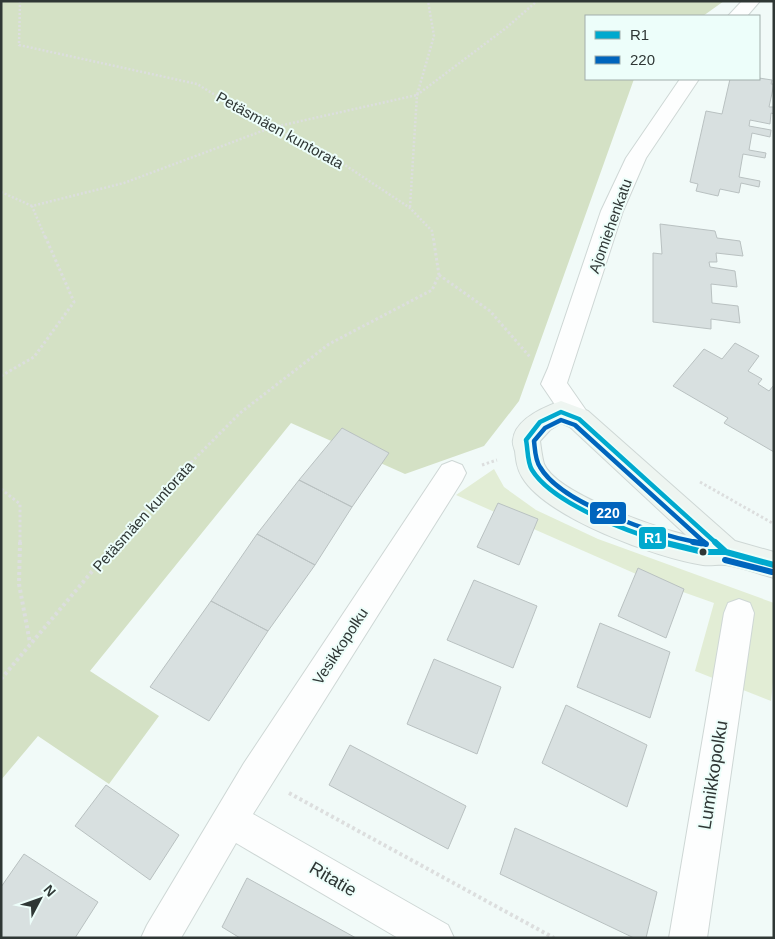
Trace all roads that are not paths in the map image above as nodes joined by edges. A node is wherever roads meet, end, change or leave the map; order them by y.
1 (752, 1) edge
2 (738, 15) edge
3 (688, 80) edge
4 (579, 419) junction
5 (452, 473) road end
6 (726, 552) junction
7 (774, 565) edge
8 (738, 613) dead end
9 (230, 820) junction
10 (160, 938) edge
11 (435, 938) edge
12 (688, 938) edge

1 - 2 street
3 - 4 street, Ajomiehenkatu
4 - 6 street
4 - 6 street
5 - 9 street, Vesikkopolku
6 - 7 street
8 - 12 street, Lumikkopolku
9 - 10 street, Vesikkopolku
9 - 11 street, Ritatie

